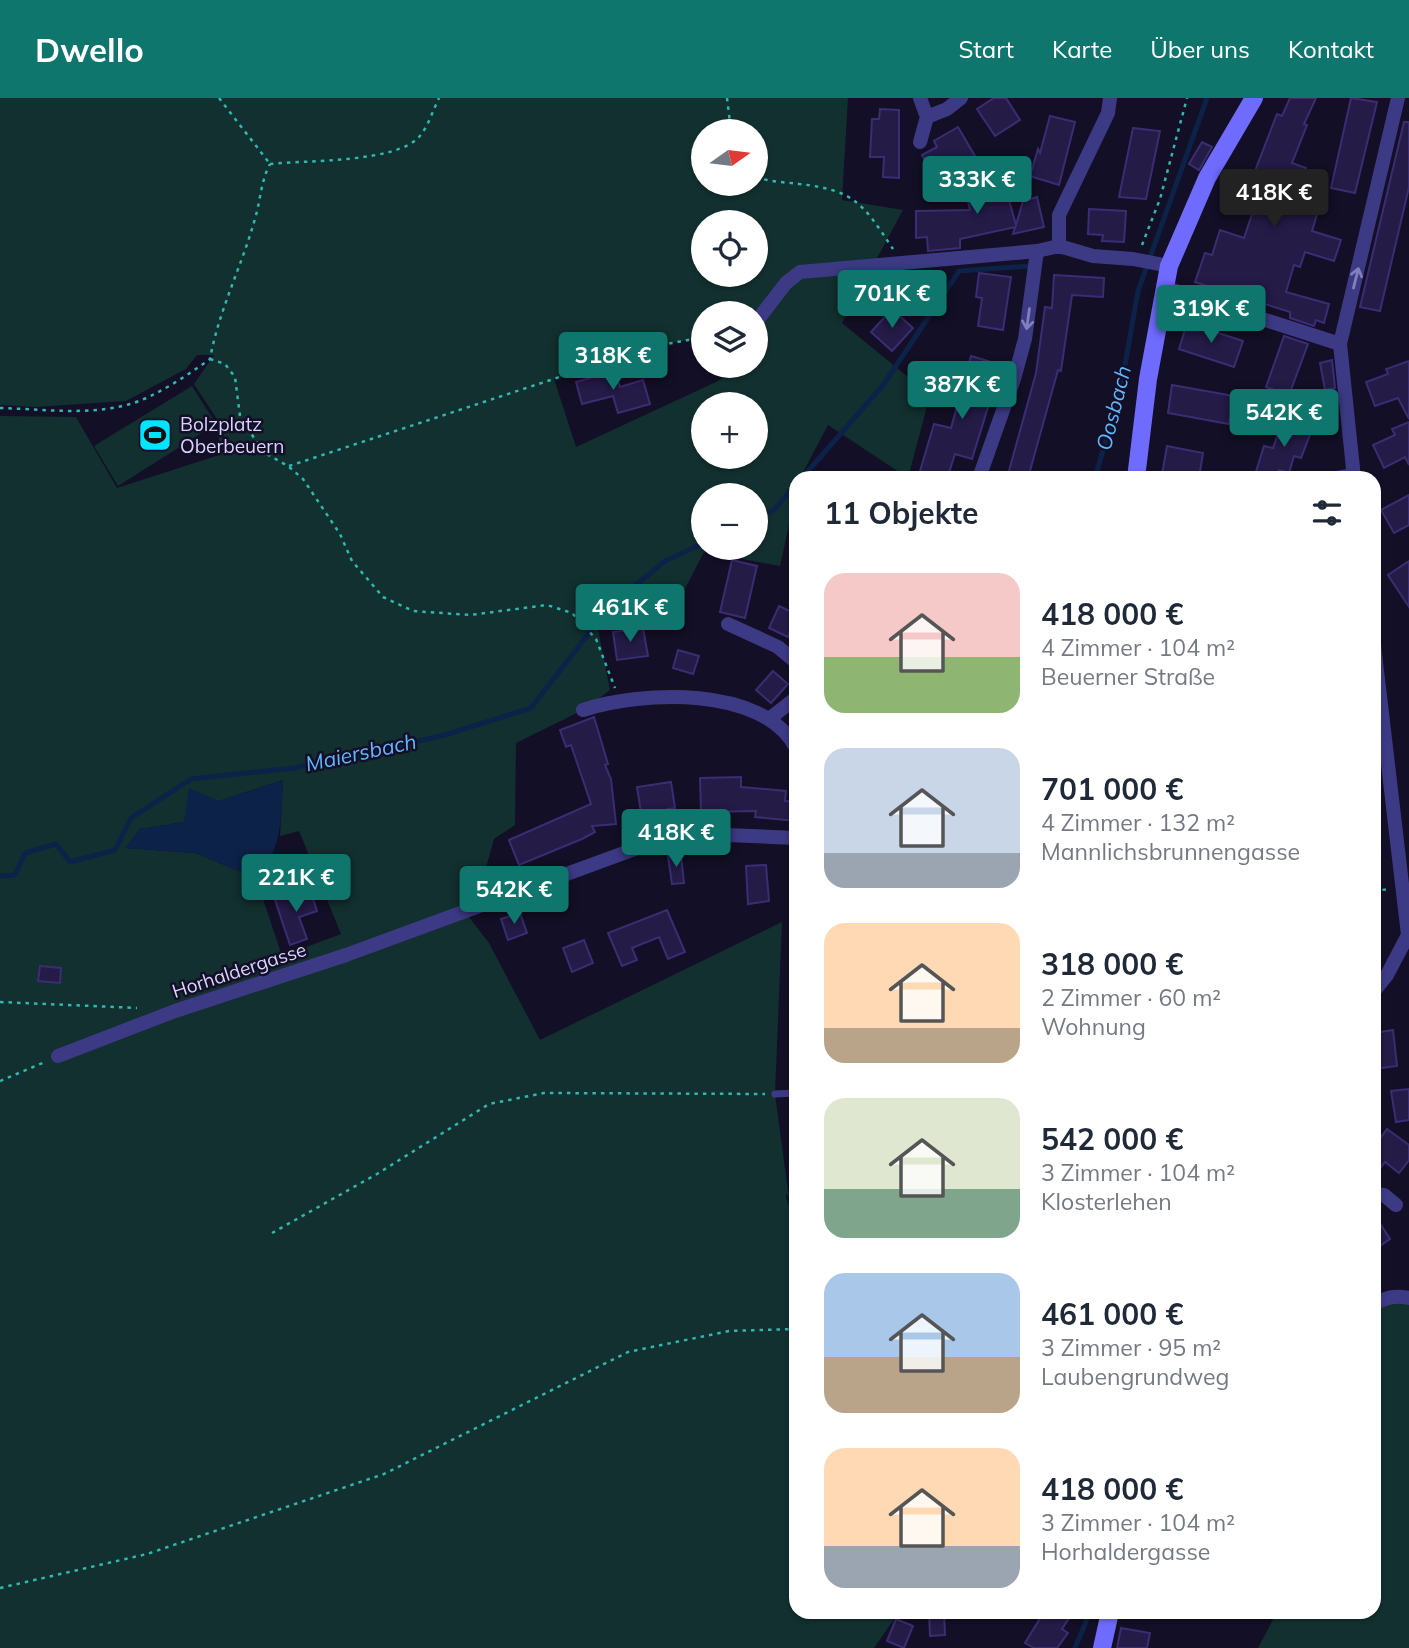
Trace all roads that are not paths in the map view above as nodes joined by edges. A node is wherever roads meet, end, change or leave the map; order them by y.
1 (920, 98) edge
2 (961, 98) edge
3 (1110, 98) edge
4 (1254, 98) edge
5 (1398, 98) edge
6 (927, 117) junction
7 (920, 142) dead end
8 (1059, 246) junction
9 (1037, 251) junction
10 (1162, 265) junction
11 (1163, 287) junction
12 (768, 306) edge
13 (1340, 344) junction
14 (981, 471) edge
15 (1137, 471) edge
16 (1353, 471) edge
17 (728, 624) dead end
18 (789, 656) edge
19 (1381, 696) edge
20 (789, 703) edge
21 (583, 710) dead end
22 (769, 719) junction
23 (789, 737) edge
24 (789, 838) edge
25 (1404, 863) edge
26 (1408, 935) edge
27 (1381, 982) edge
28 (58, 1056) road end
29 (789, 1093) edge
30 (775, 1094) road end
31 (1381, 1194) edge
32 (1396, 1205) dead end
33 (1409, 1298) edge
34 (1381, 1300) edge
35 (1108, 1619) edge
36 (1102, 1648) edge

1 - 6 street
2 - 6 street
3 - 8 street
4 - 10 main road
13 -> 5 street
6 - 7 street
8 - 9 street
8 - 10 street
9 - 12 street
9 -> 14 street
10 - 11 main road
11 - 13 street
11 - 15 main road
13 - 16 street
17 - 18 street
19 - 25 street
20 - 22 street
21 - 22 street
22 - 23 street
24 - 28 street, Horhaldergasse
25 - 26 street
26 - 27 street
29 - 30 lane
31 - 32 street
33 - 34 street
35 - 36 main road

